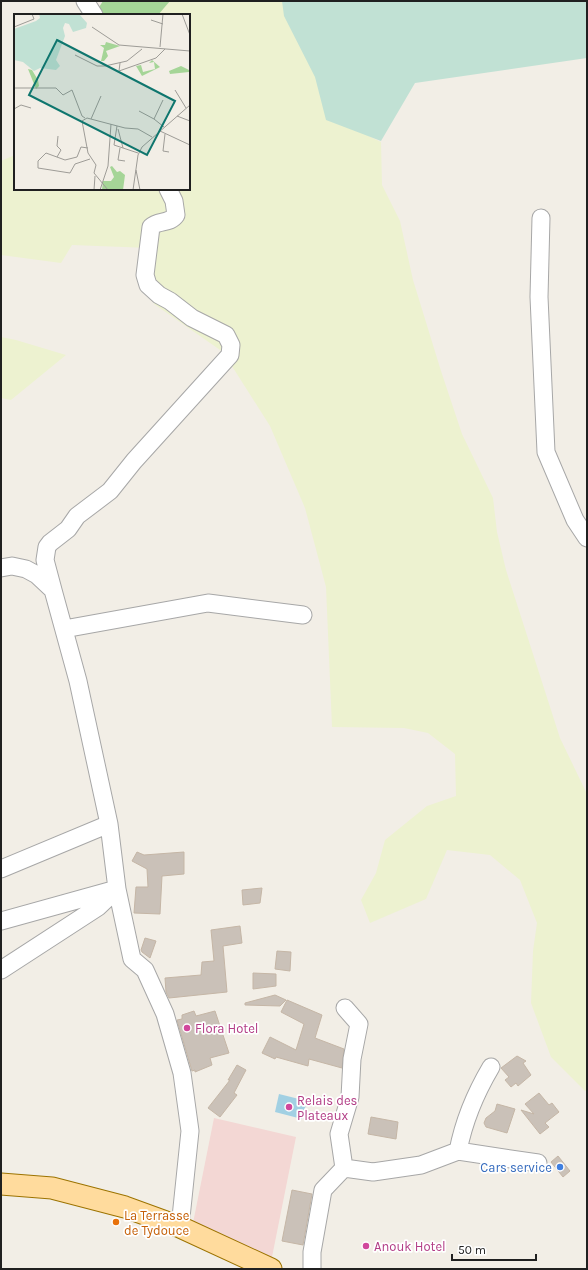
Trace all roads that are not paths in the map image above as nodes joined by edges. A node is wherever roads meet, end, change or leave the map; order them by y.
1 (85, 1) edge
2 (93, 14) edge
3 (168, 190) edge
4 (541, 218) dead end
5 (587, 538) edge
6 (1, 568) edge
7 (53, 590) junction
8 (303, 614) dead end
9 (64, 629) junction
10 (109, 824) junction
11 (1, 869) edge
12 (117, 888) junction
13 (1, 920) edge
14 (1, 970) edge
15 (344, 1008) dead end
16 (492, 1067) dead end
17 (458, 1151) junction
18 (538, 1163) dead end
19 (344, 1168) junction
20 (1, 1184) edge
21 (180, 1227) junction
22 (266, 1268) edge
23 (312, 1269) edge

1 - 2 street
3 - 7 street
4 - 5 street
6 - 7 street
7 - 9 street
8 - 9 street
9 - 10 street
10 - 11 street
10 - 12 street
12 - 13 street
12 - 14 street
12 - 21 street
15 - 19 street
16 - 17 street
17 - 18 street
17 - 19 street
19 - 23 street
20 - 21 main road
21 - 22 main road

